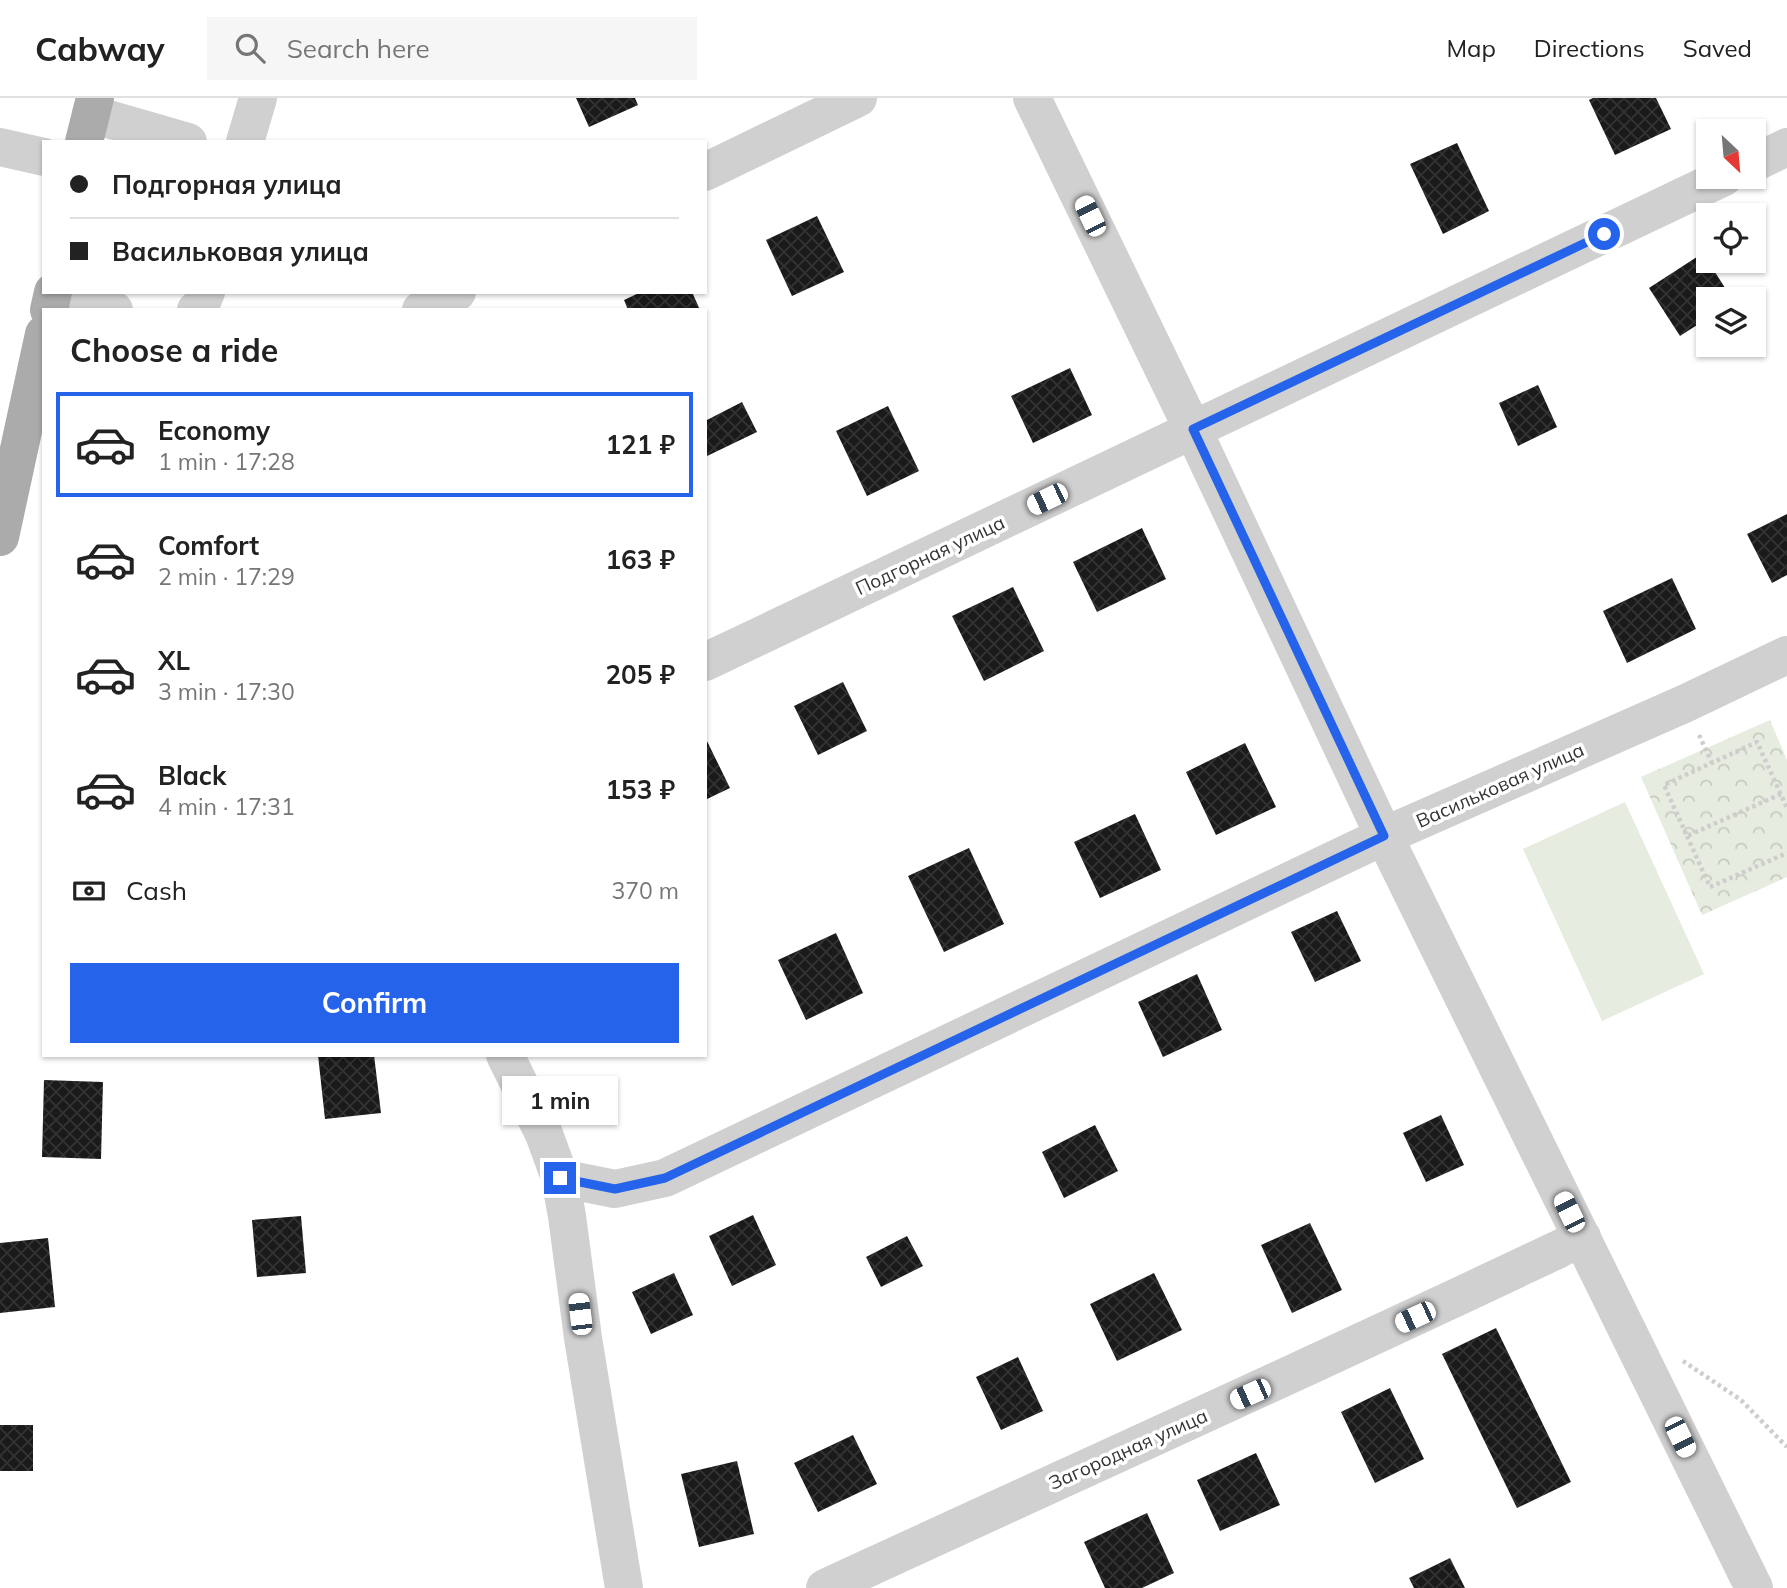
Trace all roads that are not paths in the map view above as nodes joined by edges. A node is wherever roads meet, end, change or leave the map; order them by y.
1 (258, 98) edge
2 (858, 98) edge
3 (1032, 98) edge
4 (90, 118) edge
5 (180, 140) edge
6 (246, 140) edge
7 (0, 147) edge
8 (1787, 147) edge
9 (42, 157) edge
10 (1766, 157) edge
11 (707, 171) edge
12 (1699, 189) edge
13 (68, 294) edge
14 (453, 294) edge
15 (108, 308) edge
16 (425, 308) edge
17 (42, 343) edge
18 (1193, 429) junction
19 (0, 537) edge
20 (1787, 655) edge
21 (707, 661) edge
22 (1384, 836) junction
23 (506, 1057) edge
24 (560, 1178) junction
25 (1582, 1237) junction
26 (624, 1588) edge
27 (825, 1588) edge
28 (1754, 1588) edge

1 - 6 street
2 - 11 street
3 - 18 street
4 - 5 street
7 - 9 street
8 - 10 street
12 - 18 street, Подгорная улица
13 - 15 street
14 - 16 street
17 - 19 main road
18 - 21 street, Подгорная улица
18 - 22 street
20 - 22 street, Васильковая улица
22 - 24 street, Васильковая улица
22 - 25 street
23 - 24 street
24 - 26 street
25 - 27 street, Загородная улица
25 - 28 street

